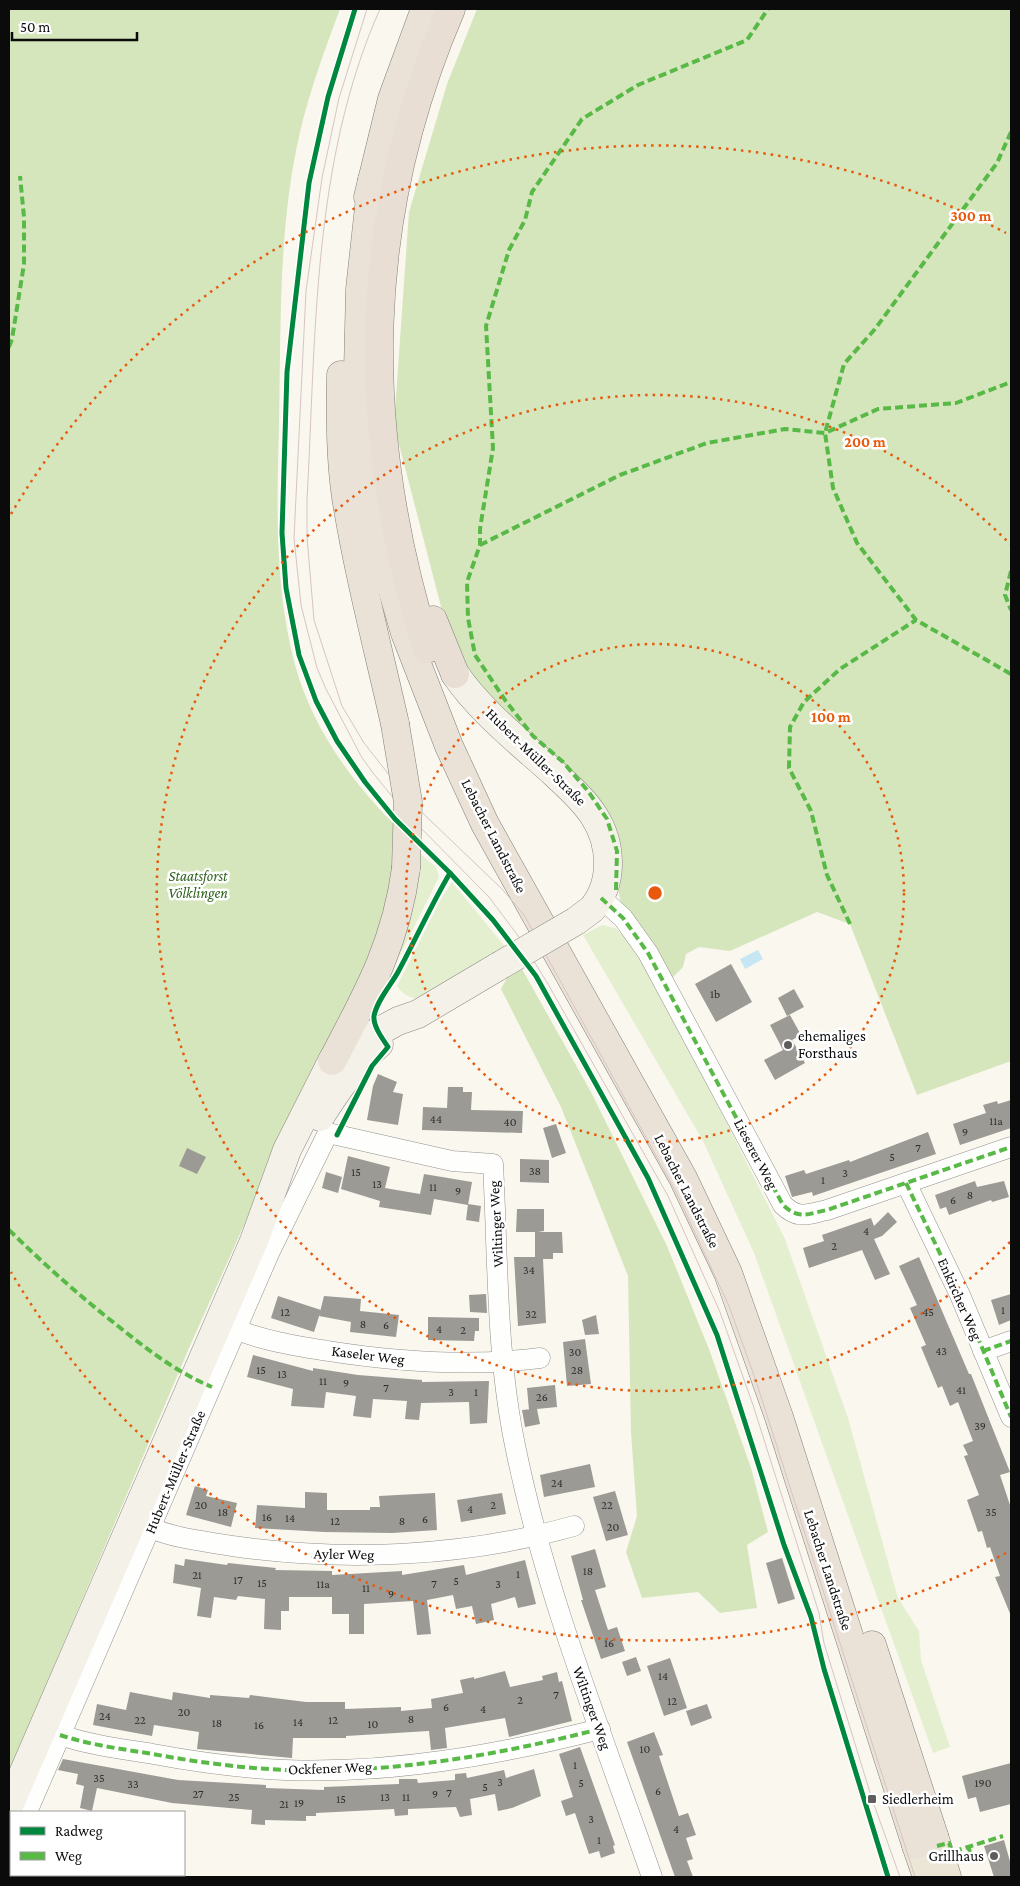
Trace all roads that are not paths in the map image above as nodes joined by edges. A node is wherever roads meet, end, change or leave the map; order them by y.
1 (425, 9) edge
2 (450, 9) edge
3 (372, 180) junction
4 (406, 571) junction
5 (455, 674) joint
6 (597, 903) junction
7 (418, 1014) junction
8 (332, 1061) junction
9 (320, 1131) junction
10 (1011, 1148) edge
11 (906, 1183) junction
12 (254, 1241) junction
13 (235, 1329) junction
14 (1011, 1341) edge
15 (983, 1351) junction
16 (540, 1358) dead end
17 (504, 1363) junction
18 (1011, 1416) edge
19 (574, 1526) dead end
20 (151, 1528) junction
21 (538, 1536) junction
22 (600, 1729) junction
23 (60, 1734) junction
24 (9, 1806) edge
25 (26, 1811) edge
26 (925, 1841) junction
27 (652, 1877) edge
28 (927, 1877) edge
29 (947, 1877) edge

1 - 3 highway
2 - 4 highway
3 - 8 highway, bridge
3 - 26 highway, Lebacher Landstraße
4 - 5 highway
4 - 26 highway, Lebacher Landstraße
5 - 6 main road, Hubert-Müller-Straße
6 - 7 main road, Hubert-Müller-Straße, bridge
6 - 11 street, Lieserer Weg
7 - 8 main road, Hubert-Müller-Straße
7 - 9 main road, Hubert-Müller-Straße
8 - 12 main road, Hubert-Müller-Straße
9 - 12 main road, Hubert-Müller-Straße
9 - 13 street, Hubert-Müller-Straße
9 - 17 street, Wiltinger Weg
10 - 11 street, Lieserer Weg
11 - 15 street, Enkircher Weg
12 - 24 main road, Hubert-Müller-Straße
13 - 17 street, Kaseler Weg
13 - 20 street, Hubert-Müller-Straße
14 - 15 street
15 - 18 street, Enkircher Weg
16 - 17 street
17 - 21 street, Wiltinger Weg
19 - 21 street
20 - 21 street, Ayler Weg
20 - 23 street, Hubert-Müller-Straße
21 - 22 street, Wiltinger Weg
22 - 23 street, Ockfener Weg
22 - 27 street, Wiltinger Weg
23 - 25 street, Hubert-Müller-Straße
26 - 28 main road, Lebacher Landstraße
26 - 29 main road, Lebacher Landstraße

